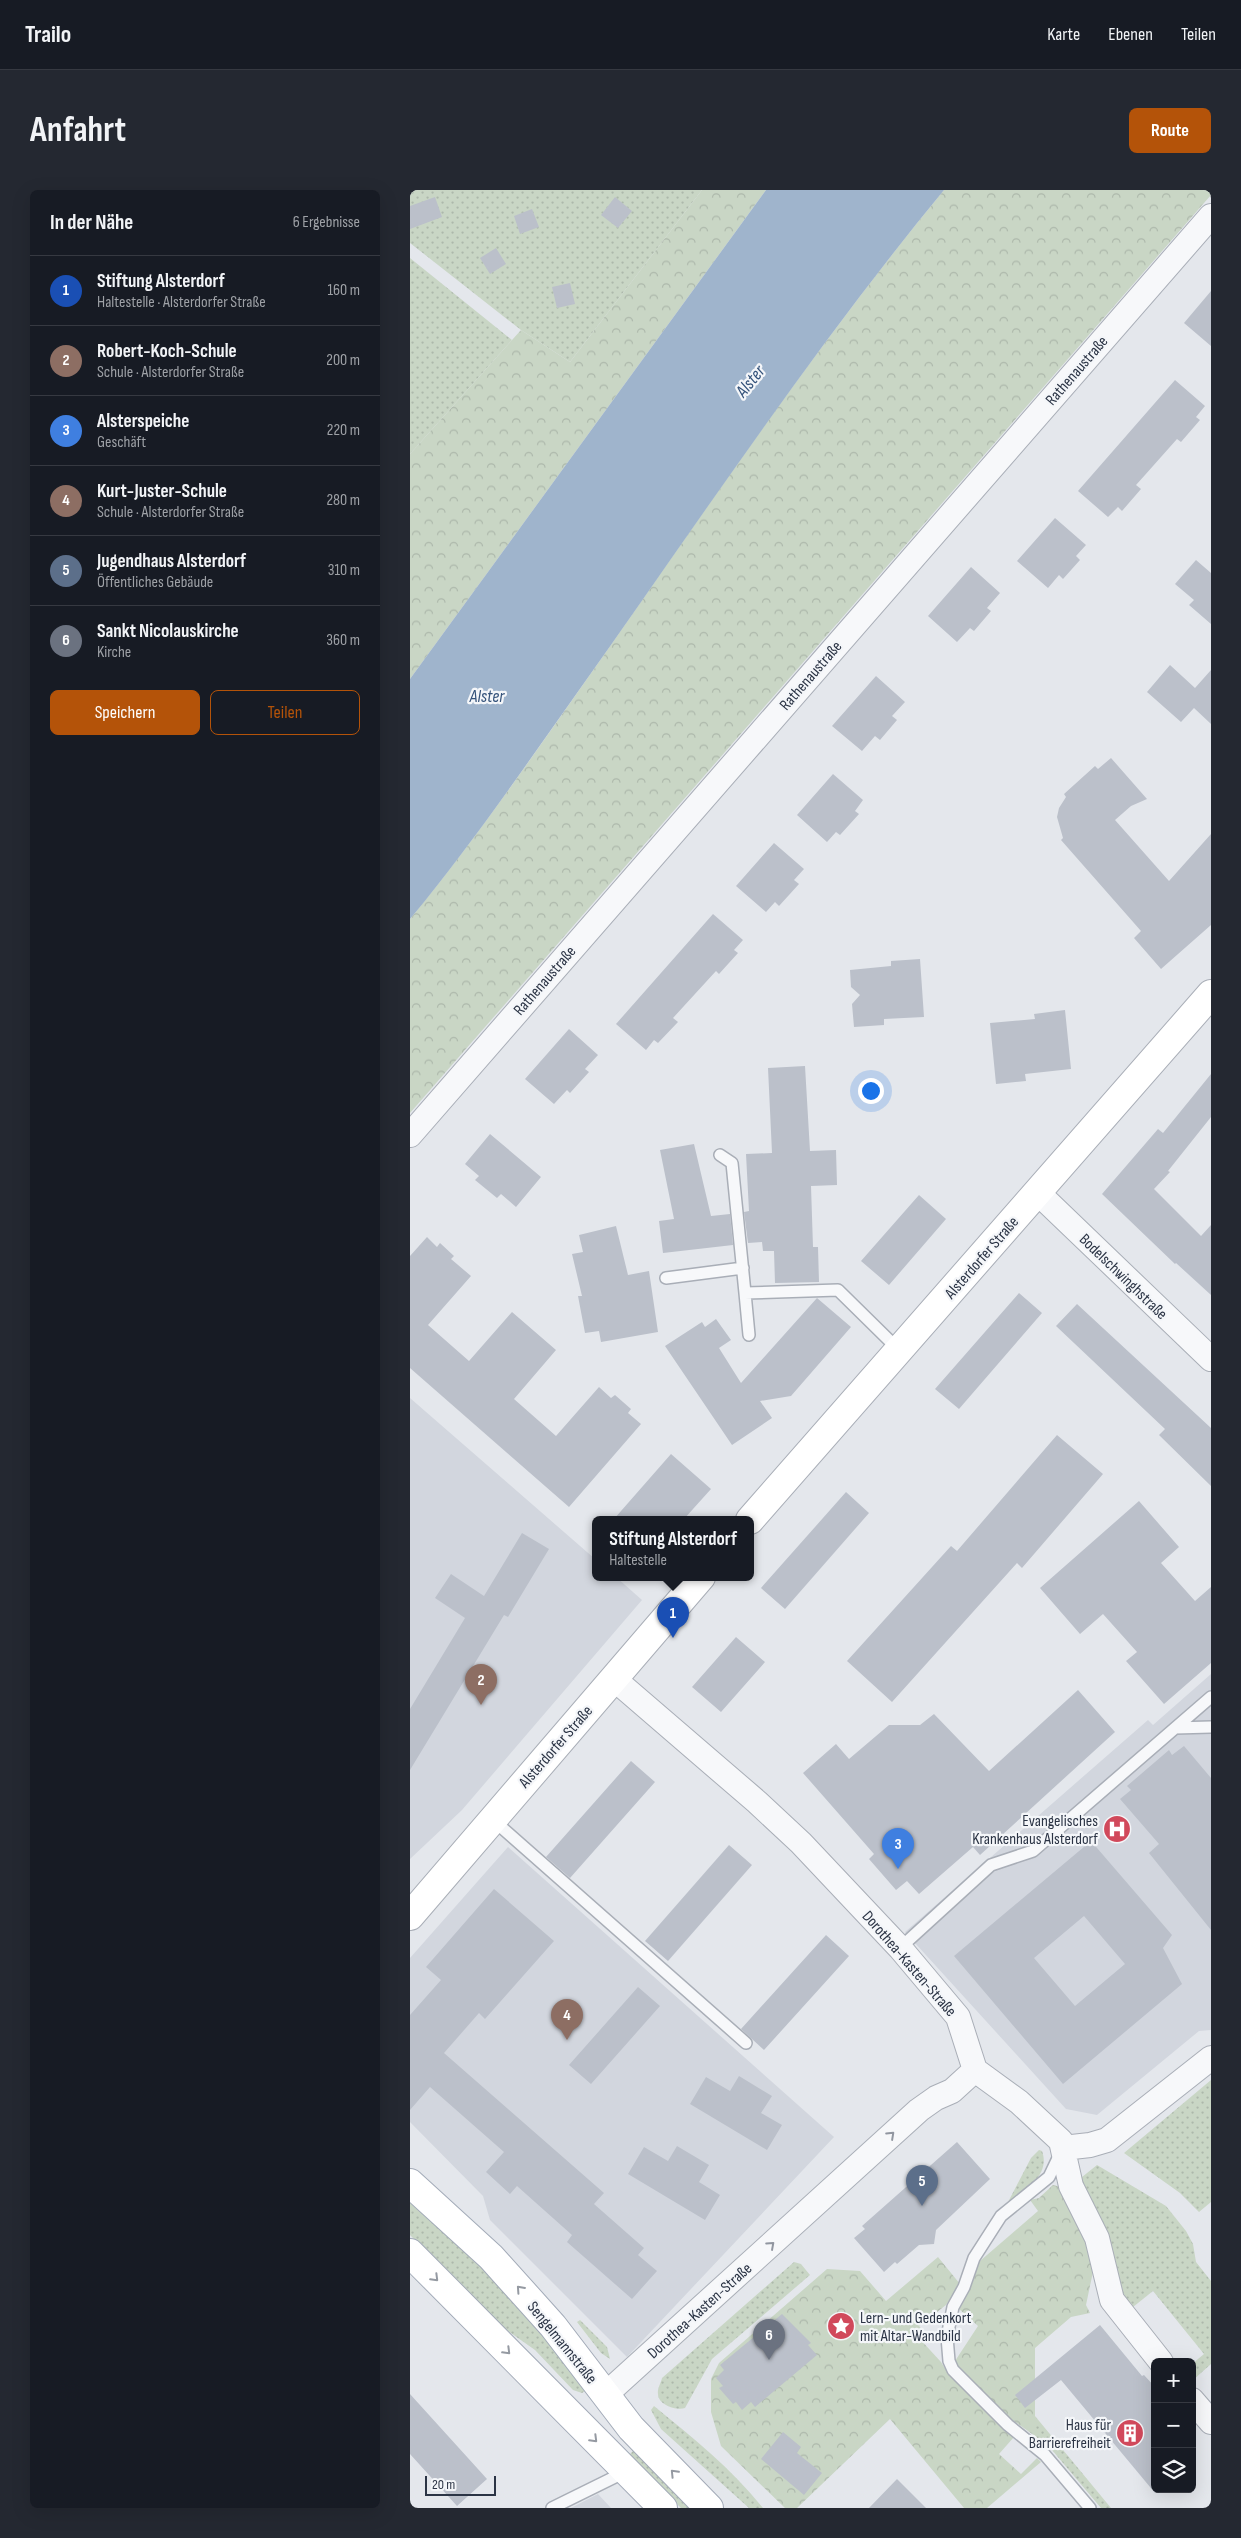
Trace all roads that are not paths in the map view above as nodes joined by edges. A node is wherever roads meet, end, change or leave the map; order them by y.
1 (1211, 216) edge
2 (1211, 994) edge
3 (410, 1135) edge
4 (720, 1155) dead end
5 (1038, 1192) junction
6 (743, 1268) junction
7 (666, 1278) dead end
8 (745, 1293) junction
9 (749, 1335) dead end
10 (899, 1350) junction
11 (1211, 1359) edge
12 (754, 1516) edge
13 (698, 1581) edge
14 (613, 1678) junction
15 (1211, 1698) edge
16 (1211, 1727) edge
17 (1175, 1728) junction
18 (492, 1819) junction
19 (410, 1916) edge
20 (900, 1948) junction
21 (746, 2043) dead end
22 (1211, 2058) edge
23 (975, 2070) junction
24 (1063, 2148) junction
25 (410, 2183) edge
26 (410, 2253) edge
27 (1158, 2358) edge
28 (605, 2395) junction
29 (1195, 2403) edge
30 (560, 2404) junction
31 (1211, 2422) edge
32 (636, 2488) edge
33 (552, 2508) edge
34 (663, 2508) edge
35 (708, 2508) edge
36 (1090, 2508) edge

1 - 3 street, Rathenaustraße
2 - 5 street, Alsterdorfer Straße
4 - 6 lane
5 - 10 street, Alsterdorfer Straße
5 - 11 street, Bodelschwinghstraße
6 - 7 lane
6 - 8 lane
8 - 9 lane
8 - 10 lane
10 - 12 street, Alsterdorfer Straße
13 - 14 street, Alsterdorfer Straße
14 - 18 street, Alsterdorfer Straße
14 - 20 street, Dorothea-Kasten-Straße
15 - 17 lane
16 - 17 lane
17 - 20 lane
18 - 19 street, Alsterdorfer Straße
18 - 21 lane
20 - 23 street, Dorothea-Kasten-Straße
22 - 24 street
23 - 24 street
28 -> 23 street, Dorothea-Kasten-Straße
24 - 27 street
24 - 36 lane
28 -> 25 street, Sengelmannstraße
26 -> 30 street
28 - 30 street
35 -> 28 street, Sengelmannstraße
29 - 31 street
30 -> 32 street
32 - 33 lane
32 - 34 street

